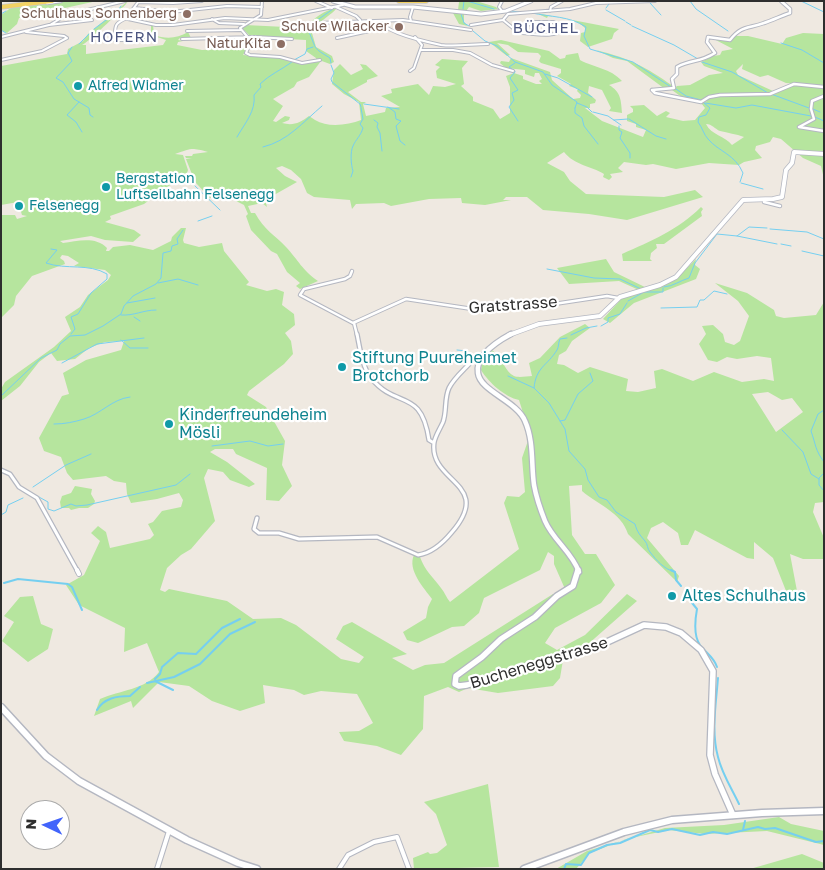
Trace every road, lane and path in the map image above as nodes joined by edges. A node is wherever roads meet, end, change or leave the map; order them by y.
1 (44, 1) edge
2 (52, 1) edge
3 (61, 1) edge
4 (126, 1) edge
5 (202, 1) edge
6 (262, 1) edge
7 (316, 1) edge
8 (335, 1) edge
9 (399, 1) edge
10 (426, 1) edge
11 (502, 1) edge
12 (531, 1) edge
13 (562, 1) edge
14 (655, 1) edge
15 (781, 1) edge
16 (139, 2) edge
17 (343, 5) junction
18 (1, 7) edge
19 (262, 7) junction
20 (336, 7) junction
21 (413, 7) junction
22 (133, 8) junction
23 (332, 8) junction
24 (503, 11) junction
25 (550, 11) junction
26 (508, 14) junction
27 (127, 18) junction
28 (255, 19) junction
29 (92, 20) dead end
30 (212, 20) junction
31 (503, 20) junction
32 (360, 21) junction
33 (380, 21) junction
34 (411, 21) junction
35 (318, 23) dead end
36 (50, 25) junction
37 (244, 25) junction
38 (470, 25) dead end
39 (384, 28) junction
40 (241, 30) junction
41 (471, 30) dead end
42 (187, 31) dead end
43 (26, 32) junction
44 (522, 33) junction
45 (1, 37) edge
46 (415, 37) junction
47 (250, 38) junction
48 (337, 38) dead end
49 (182, 39) dead end
50 (292, 39) dead end
51 (155, 40) dead end
52 (488, 44) dead end
53 (420, 50) junction
54 (1, 60) edge
55 (320, 60) dead end
56 (410, 71) dead end
57 (513, 71) dead end
58 (824, 87) edge
59 (824, 96) edge
60 (824, 131) edge
61 (824, 154) edge
62 (764, 202) dead end
63 (780, 206) dead end
64 (352, 270) dead end
65 (618, 298) junction
66 (354, 323) junction
67 (482, 356) junction
68 (434, 443) junction
69 (1, 470) edge
70 (257, 518) dead end
71 (79, 574) dead end
72 (1, 708) edge
73 (824, 811) edge
74 (733, 815) junction
75 (169, 831) junction
76 (157, 869) edge
77 (257, 869) edge
78 (339, 869) edge
79 (409, 869) edge
80 (524, 869) edge

1 - 18 street
2 - 18 main road
3 - 18 street
4 - 36 street
5 - 16 street
6 - 19 street
7 - 23 street
8 - 17 main road
9 - 10 main road
11 - 24 street
12 - 24 main road
13 - 25 street
14 - 25 street
15 - 58 street
16 - 22 street
17 - 20 street
17 - 21 main road
19 - 22 street
19 - 28 street
20 - 23 street
20 - 32 street
21 - 24 main road
21 - 34 street
22 - 27 street
23 - 28 street
24 - 26 street
25 - 26 street
26 - 31 street
27 - 30 street
27 - 51 street
28 - 30 street
28 - 37 street
29 - 36 street
30 - 37 street
31 - 38 street
31 - 44 street
32 - 33 street
32 - 35 street
33 - 34 street
33 - 39 street
34 - 41 street
36 - 43 street
37 - 40 street
39 - 46 street
39 - 48 street
40 - 42 street
40 - 47 street
43 - 45 street
43 - 54 street
44 - 44 street
46 - 52 street
46 - 53 street
47 - 49 street
47 - 50 street
47 - 55 street
53 - 56 street
53 - 57 street
59 - 60 street
61 - 65 street
62 - 63 street
64 - 66 street
65 - 66 street, Gratstrasse
65 - 67 street
66 - 68 street
67 - 68 street
67 - 74 street, Bucheneggstrasse
68 - 70 street
69 - 71 street
72 - 75 main road
73 - 74 main road
74 - 80 main road
75 - 76 street
75 - 77 main road
78 - 79 street

